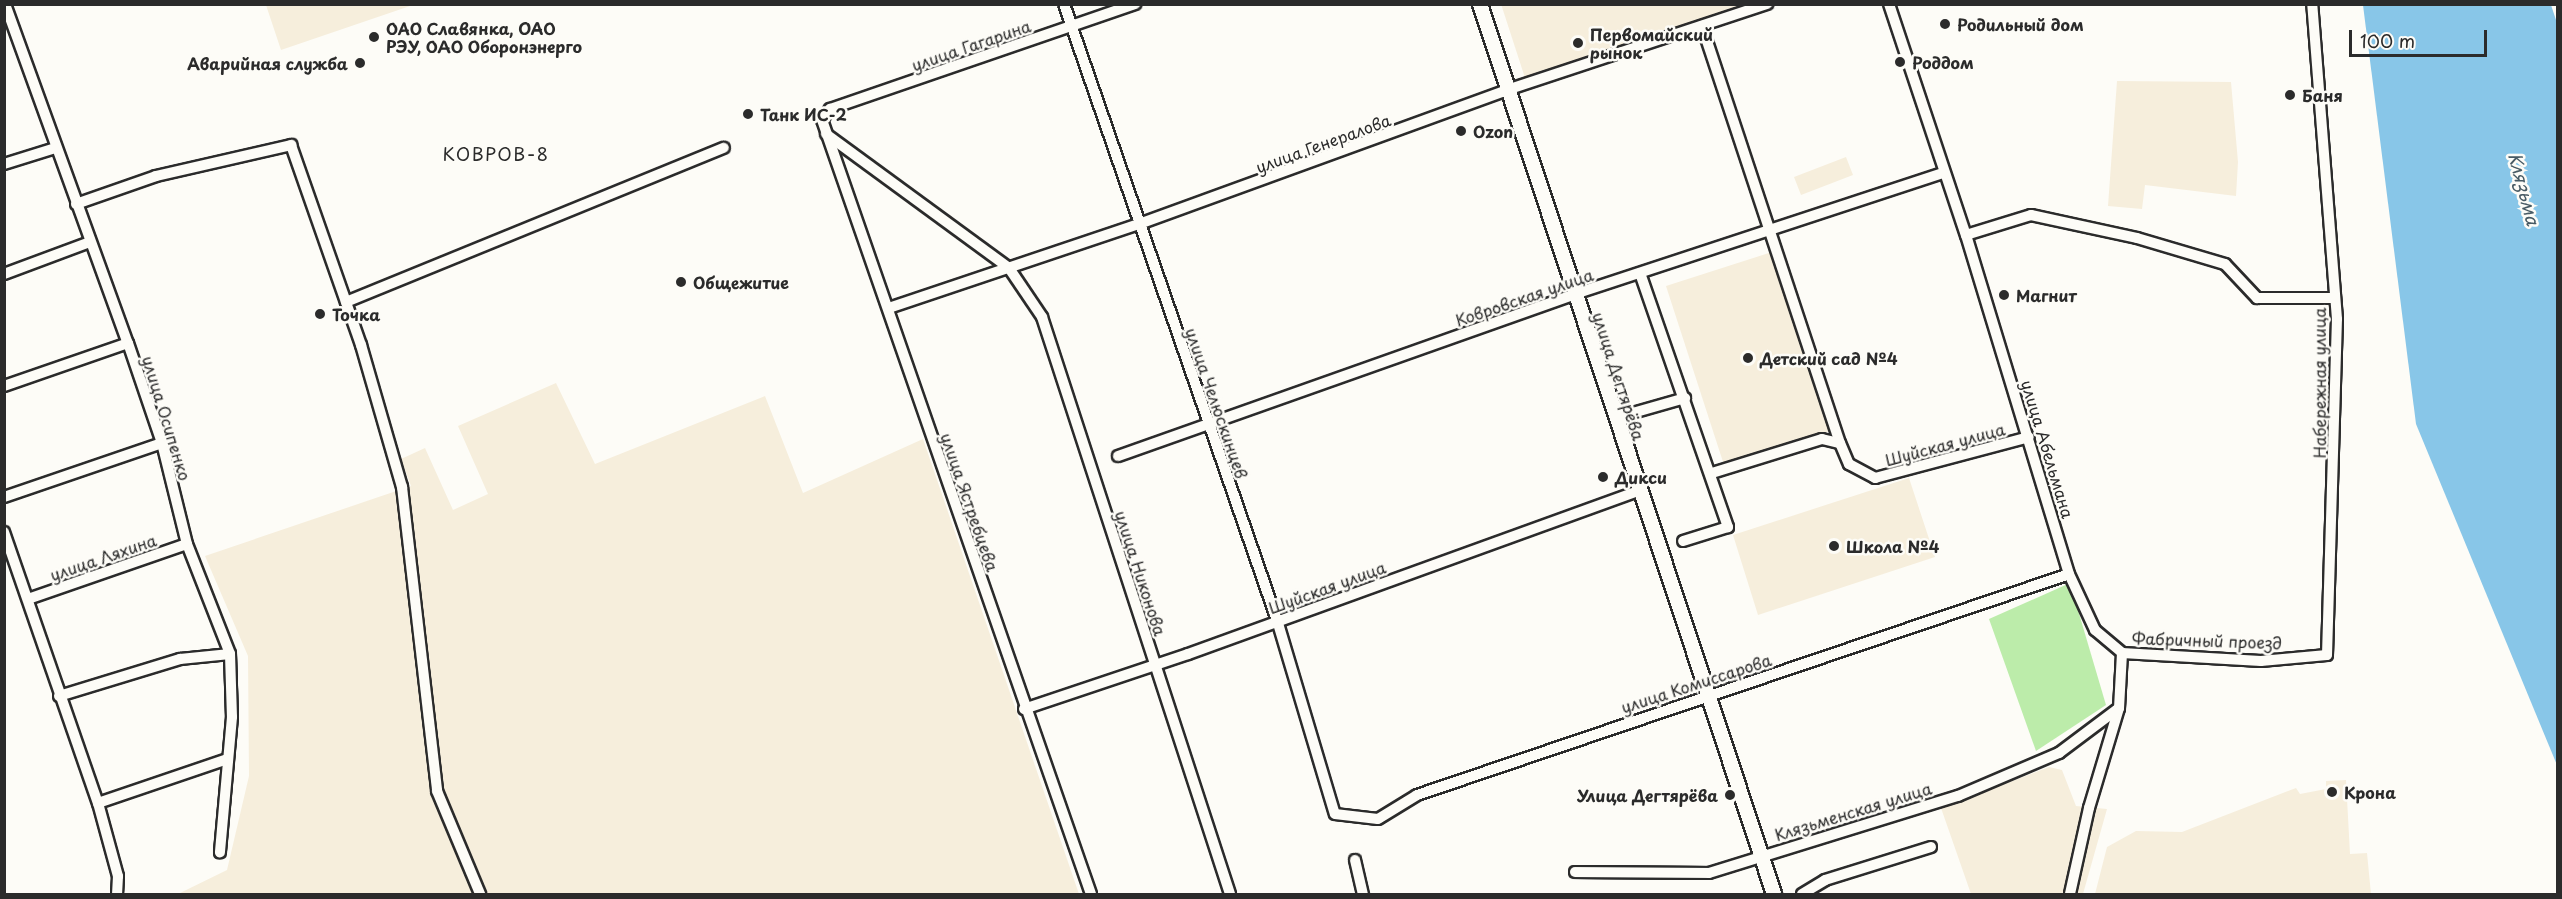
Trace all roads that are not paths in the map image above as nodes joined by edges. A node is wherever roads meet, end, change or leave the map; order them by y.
1 (5, 4) edge
2 (1064, 4) edge
3 (1135, 4) edge
4 (1480, 4) edge
5 (1767, 4) edge
6 (1889, 4) edge
7 (2312, 4) edge
8 (1702, 26) junction
9 (1071, 27) junction
10 (1510, 89) junction
11 (822, 120) joint
12 (826, 134) junction
13 (55, 148) junction
14 (724, 148) dead end
15 (4, 164) edge
16 (1943, 173) junction
17 (75, 204) junction
18 (1139, 224) junction
19 (1771, 231) junction
20 (1966, 235) junction
21 (90, 242) junction
22 (1009, 268) junction
23 (1640, 273) junction
24 (4, 274) edge
25 (1575, 294) junction
26 (2334, 298) junction
27 (346, 302) junction
28 (889, 308) junction
29 (128, 343) junction
30 (4, 386) edge
31 (1685, 398) junction
32 (1615, 417) junction
33 (1209, 425) junction
34 (2029, 437) junction
35 (162, 443) junction
36 (1840, 443) junction
37 (1118, 456) dead end
38 (1712, 473) junction
39 (1639, 491) junction
40 (4, 497) edge
41 (4, 532) edge
42 (1683, 542) dead end
43 (187, 544) junction
44 (2069, 574) junction
45 (28, 600) junction
46 (1277, 620) junction
47 (2122, 653) junction
48 (230, 654) junction
49 (2327, 655) joint
50 (1156, 665) junction
51 (1707, 694) junction
52 (59, 696) junction
53 (2119, 708) junction
54 (1024, 709) junction
55 (227, 759) junction
56 (98, 802) junction
57 (1335, 814) joint
58 (1931, 847) dead end
59 (220, 852) dead end
60 (1760, 855) junction
61 (1355, 860) dead end
62 (1575, 872) dead end
63 (117, 894) edge
64 (480, 894) edge
65 (1091, 894) edge
66 (1230, 894) edge
67 (1363, 894) edge
68 (1774, 894) edge
69 (1802, 894) edge
70 (2070, 894) edge

1 - 13 street, улица Осипенко
2 - 9 street, улица Челюскинцев
3 - 9 street, улица Гагарина
4 - 10 main road, улица Дегтярёва
5 - 8 street, улица Генералова
6 - 16 street, улица Абельмана
7 - 26 street, Набережная улица
8 - 10 street, улица Генералова
8 - 19 street, Шуйская улица
9 - 11 street, улица Гагарина
9 - 18 street, улица Челюскинцев
10 - 18 street, улица Генералова
10 - 25 main road, улица Дегтярёва
11 - 12 street, улица Ястребцева
12 - 22 street, улица Никонова
12 - 28 street, улица Ястребцева
13 - 15 street
13 - 17 street, улица Осипенко
14 - 27 street
16 - 19 street, Ковровская улица
16 - 20 street, улица Абельмана
17 - 21 street, улица Осипенко
17 - 27 street
18 - 22 street, улица Генералова
18 - 33 street, улица Челюскинцев
19 - 23 street, Ковровская улица
19 - 36 street, Шуйская улица
20 - 26 street
20 - 34 street, улица Абельмана
21 - 24 street
21 - 29 street, улица Осипенко
22 - 28 street, улица Генералова
22 - 50 street, улица Никонова
23 - 25 street, Ковровская улица
23 - 31 street
25 - 32 main road, улица Дегтярёва
25 - 33 street, Ковровская улица
26 - 49 street, Набережная улица
27 - 64 street
28 - 54 street, улица Ястребцева
29 - 30 street
29 - 35 street, улица Осипенко
31 - 32 street
31 - 38 street
32 - 39 main road, улица Дегтярёва
33 - 37 street, Ковровская улица
33 - 46 street, улица Челюскинцев
34 - 36 street, Шуйская улица
34 - 44 street, улица Абельмана
35 - 40 street
35 - 43 street, улица Осипенко
36 - 38 street
38 - 42 street
39 - 46 street, Шуйская улица
39 - 51 main road, улица Дегтярёва
41 - 45 street
43 - 45 street, улица Ляхина
43 - 48 street, улица Осипенко
44 - 47 street, улица Абельмана
44 - 51 street, улица Комиссарова
45 - 52 street
46 - 50 street, Шуйская улица
46 - 57 street, улица Челюскинцев
47 - 49 street, Фабричный проезд
47 - 53 street
48 - 52 street
48 - 55 street, улица Осипенко
50 - 54 street, Шуйская улица
50 - 66 street, улица Никонова
51 - 57 street, улица Комиссарова
51 - 60 main road, улица Дегтярёва
52 - 56 street
53 - 60 street, Клязьменская улица
53 - 70 street
54 - 65 street, улица Ястребцева
55 - 56 street
55 - 59 street, улица Осипенко
56 - 63 street
58 - 69 street
60 - 62 street, Клязьменская улица
60 - 68 main road, улица Дегтярёва
61 - 67 street

